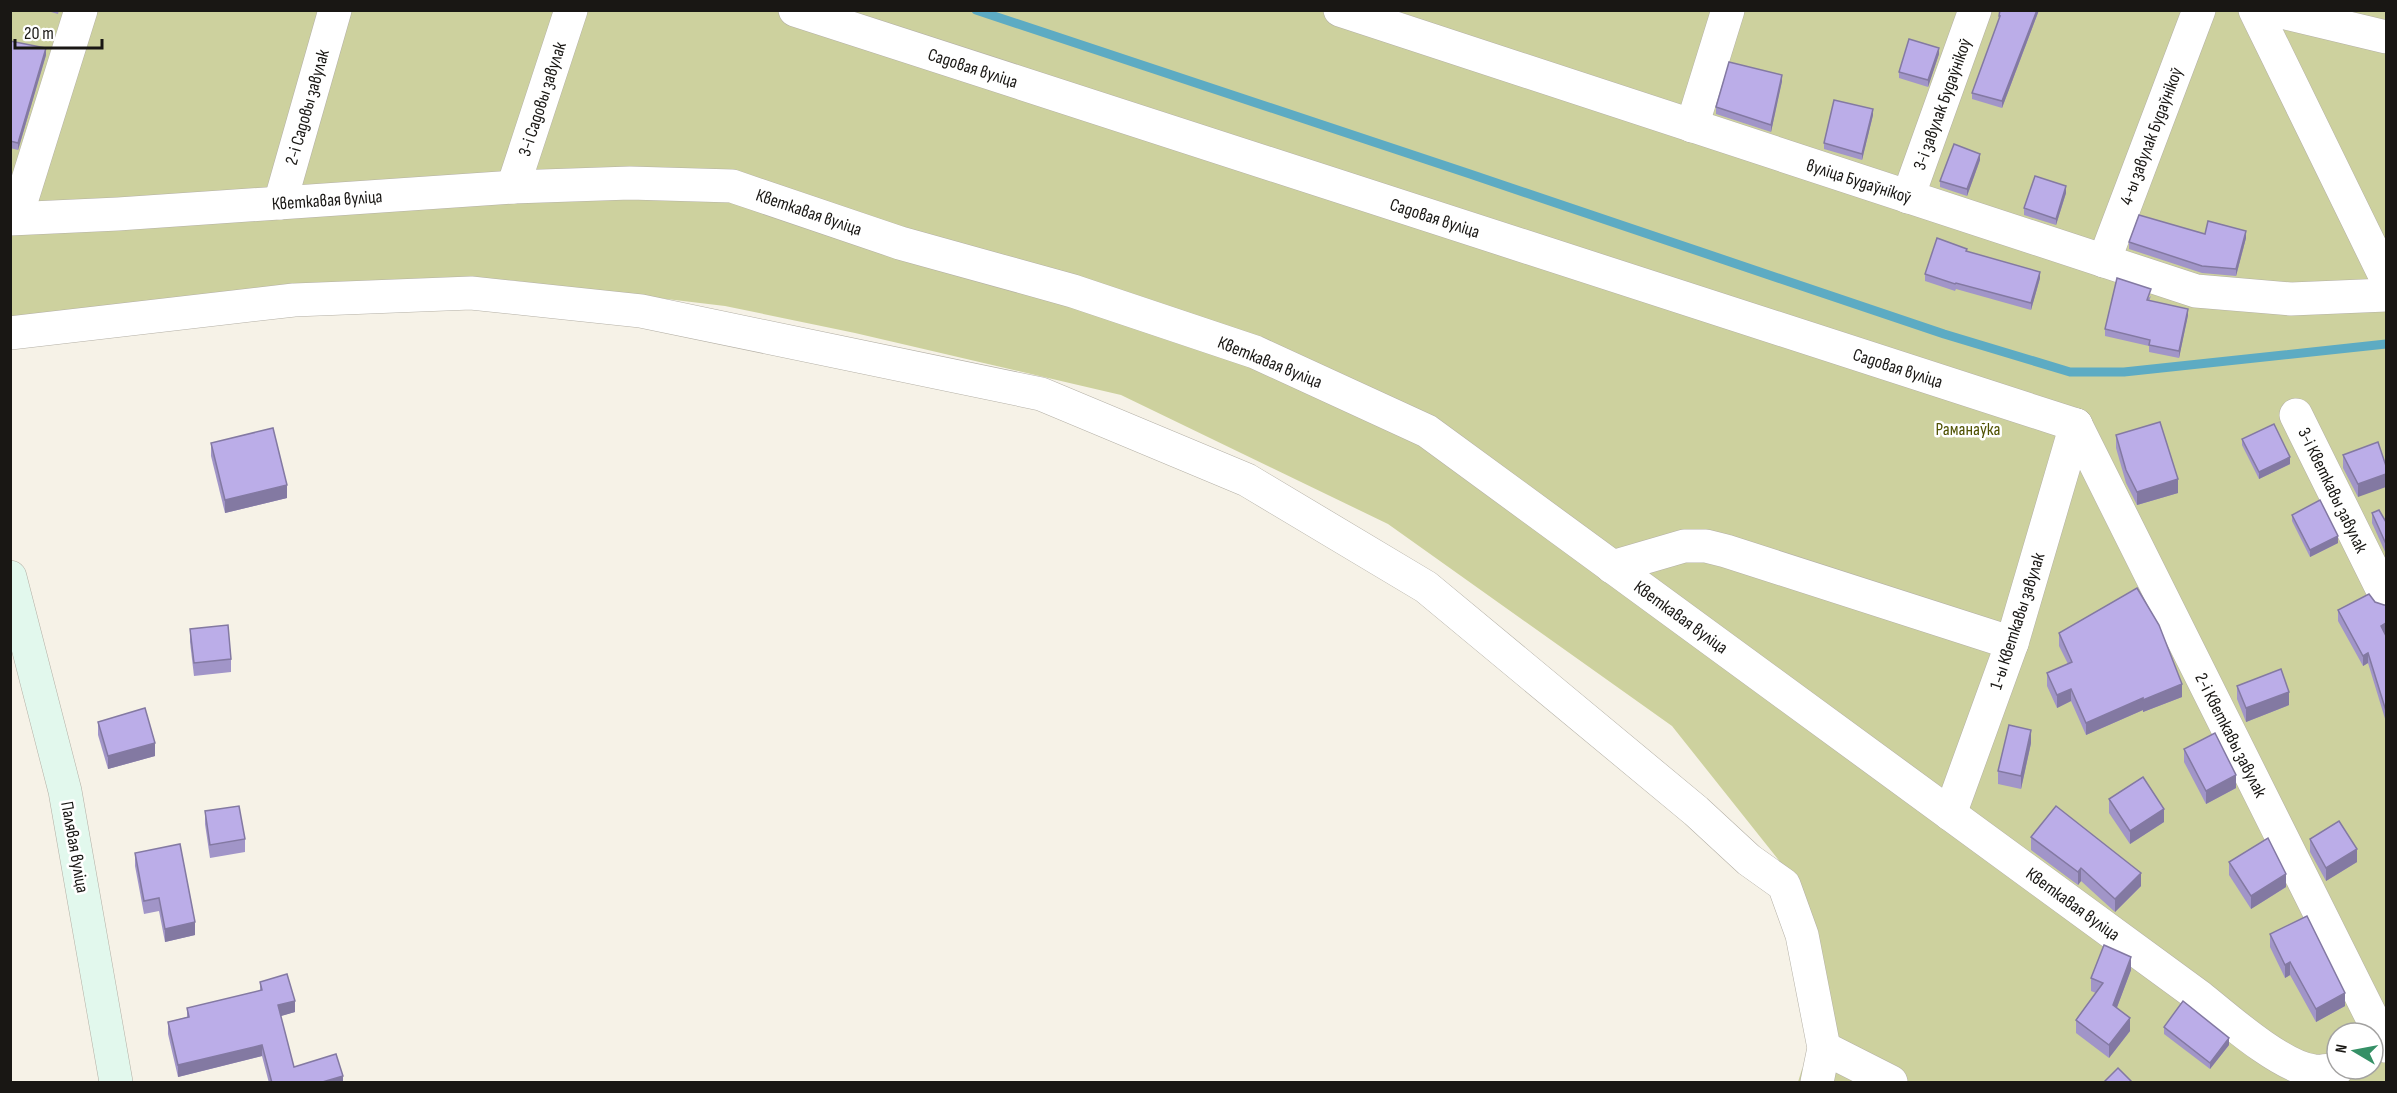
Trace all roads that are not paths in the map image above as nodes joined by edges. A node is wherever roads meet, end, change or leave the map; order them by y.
1 (81, 10) edge
2 (335, 10) edge
3 (571, 10) edge
4 (795, 10) edge
5 (1340, 10) edge
6 (1728, 10) edge
7 (1975, 10) edge
8 (2199, 10) edge
9 (2255, 10) edge
10 (2273, 10) edge
11 (2386, 37) edge
12 (1692, 126) junction
13 (513, 187) junction
14 (1908, 197) junction
15 (280, 203) junction
16 (13, 218) edge
17 (2104, 261) junction
18 (2386, 278) edge
19 (2386, 294) edge
20 (10, 333) edge
21 (2296, 415) dead end
22 (2076, 425) junction
23 (1612, 567) junction
24 (10, 577) edge
25 (2386, 597) edge
26 (2012, 643) junction
27 (1950, 814) junction
28 (2386, 1046) edge
29 (1824, 1048) junction
30 (2325, 1070) edge
31 (116, 1083) edge
32 (1817, 1083) edge
33 (1891, 1083) edge

1 - 16 street
2 - 15 street, 2-і Садовы завулак
3 - 13 street, 3-і Садовы завулак
4 - 22 street, Садовая вуліца
5 - 12 street, вуліца Будаўнікоў
6 - 12 street
7 - 14 street, 3-і завулак Будаўнікоў
8 - 17 street, 4-ы завулак Будаўнікоў
9 - 18 street
10 - 11 street
12 - 14 street, вуліца Будаўнікоў
13 - 15 street, Кветкавая вуліца
13 - 23 street, Кветкавая вуліца
14 - 17 street, вуліца Будаўнікоў
15 - 16 street, Кветкавая вуліца
17 - 19 street, вуліца Будаўнікоў
20 - 29 street
21 - 25 street, 3-і Кветкавы завулак
22 - 26 street, 1-ы Кветкавы завулак
22 - 28 street, 2-і Кветкавы завулак
23 - 26 street
23 - 27 street, Кветкавая вуліца
24 - 31 main road, Палявая вуліца
26 - 27 street, 1-ы Кветкавы завулак
27 - 30 street, Кветкавая вуліца
29 - 32 street
29 - 33 street

